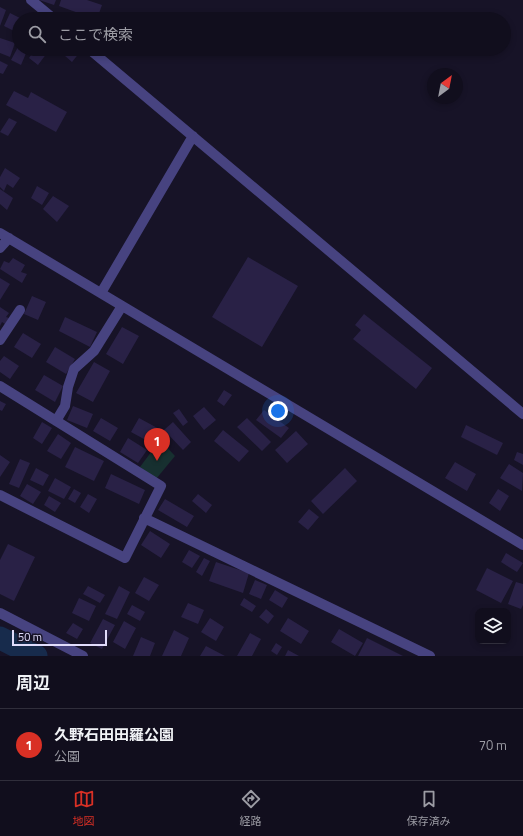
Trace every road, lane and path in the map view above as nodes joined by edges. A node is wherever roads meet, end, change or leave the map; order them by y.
1 (31, 0) edge
2 (46, 12) edge
3 (97, 56) edge
4 (193, 136) junction
5 (0, 232) edge
6 (9, 238) junction
7 (0, 248) edge
8 (101, 293) junction
9 (122, 306) junction
10 (20, 310) dead end
11 (0, 340) edge
12 (0, 386) edge
13 (523, 414) edge
14 (56, 421) junction
15 (0, 495) edge
16 (144, 518) junction
17 (523, 545) edge
18 (0, 613) edge
19 (77, 655) edge
20 (430, 656) edge

1 - 2 street
3 - 4 street
4 - 8 street
4 - 13 street
5 - 6 street
6 - 7 street
6 - 8 street
8 - 9 street
9 - 14 street
9 - 17 street
10 - 11 street
12 - 14 street
14 - 16 street
15 - 16 street
16 - 20 street
18 - 19 street

